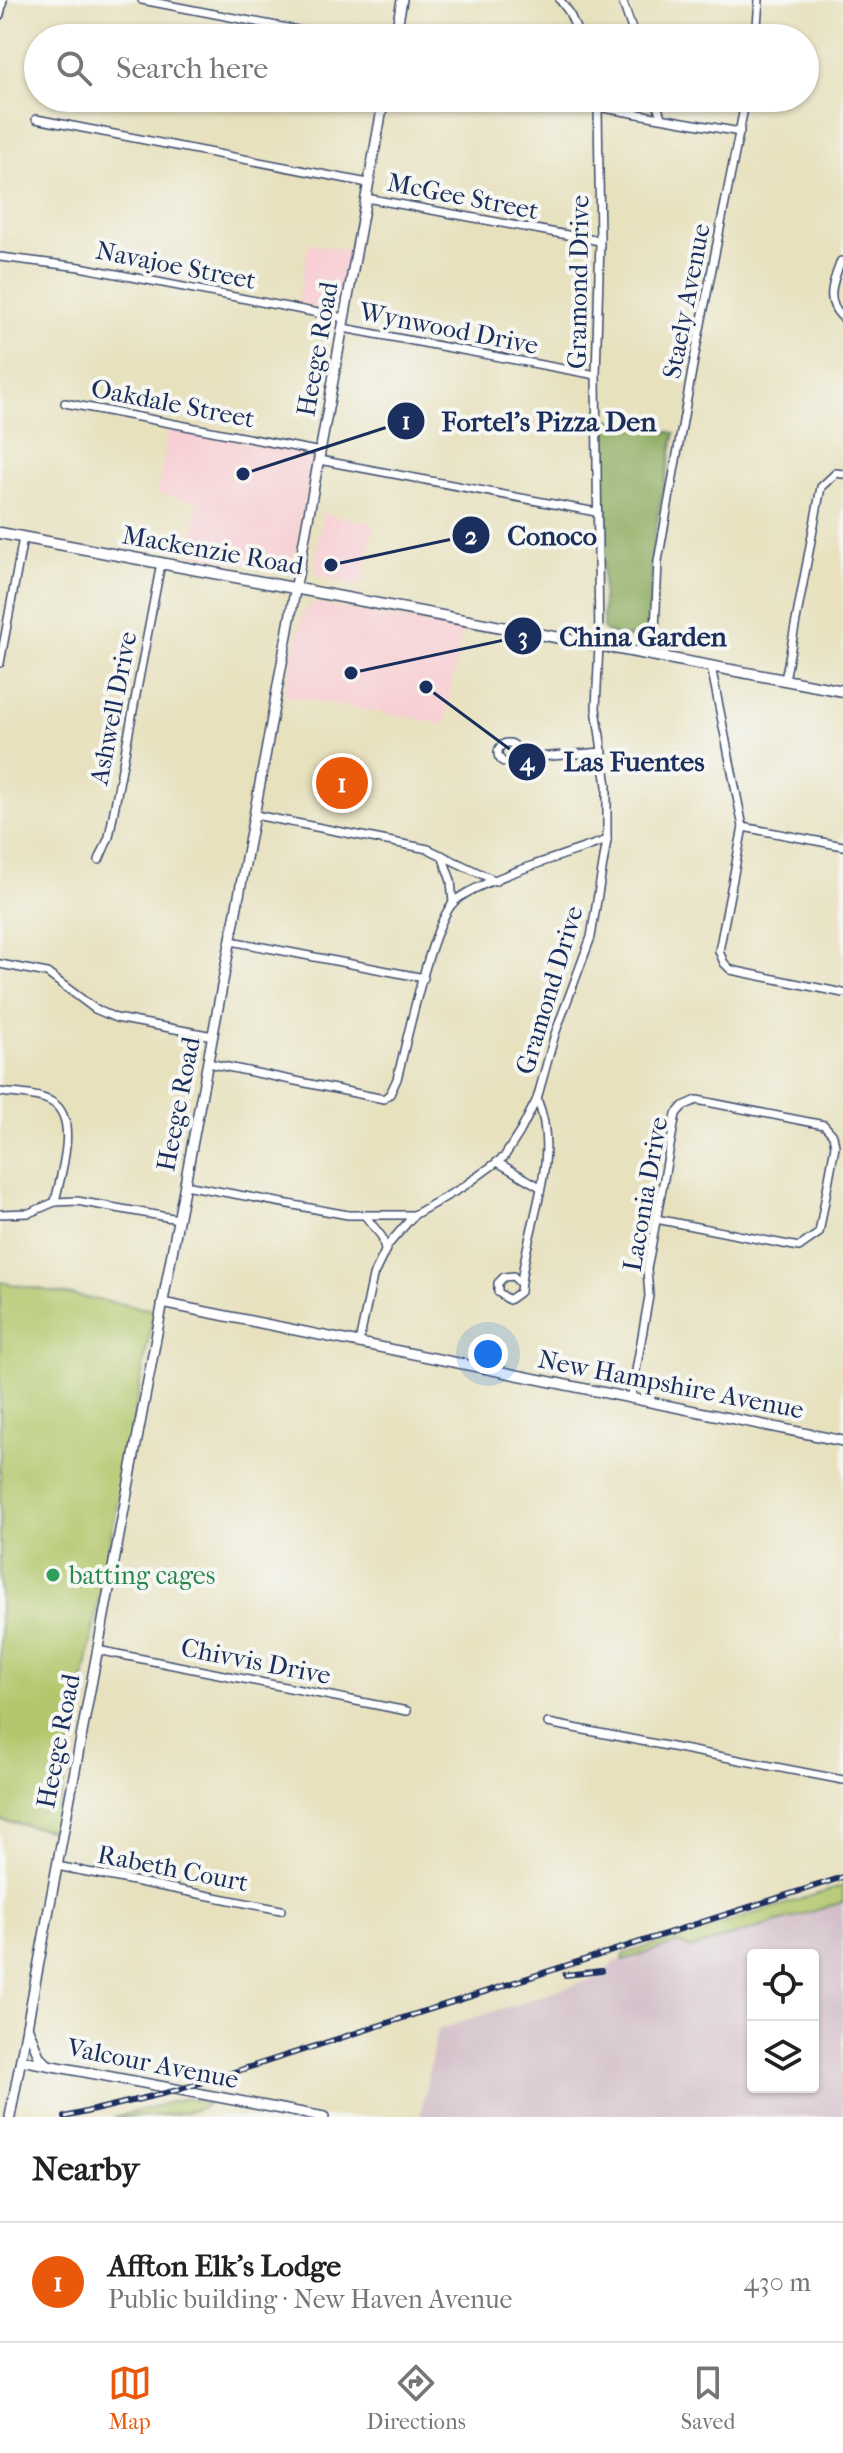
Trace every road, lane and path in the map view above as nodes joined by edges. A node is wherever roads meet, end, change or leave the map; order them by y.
1 (3, 0) edge
2 (142, 0) edge
3 (402, 0) edge
4 (560, 0) edge
5 (622, 0) edge
6 (759, 0) edge
7 (0, 15) edge
8 (266, 24) edge
9 (398, 24) edge
10 (574, 24) edge
11 (630, 24) edge
12 (757, 24) edge
13 (381, 112) edge
14 (598, 112) edge
15 (626, 112) edge
16 (659, 112) edge
17 (744, 112) edge
18 (661, 117) junction
19 (36, 119) dead end
20 (740, 132) junction
21 (368, 183) junction
22 (366, 198) junction
23 (600, 241) junction
24 (0, 257) edge
25 (841, 261) dead end
26 (843, 318) edge
27 (344, 323) junction
28 (596, 375) junction
29 (65, 403) dead end
30 (320, 456) junction
31 (840, 473) edge
32 (596, 512) junction
33 (0, 533) edge
34 (23, 538) junction
35 (161, 563) junction
36 (295, 587) junction
37 (599, 645) junction
38 (654, 655) junction
39 (0, 663) edge
40 (711, 666) junction
41 (785, 680) junction
42 (843, 691) edge
43 (603, 752) junction
44 (517, 755) dead end
45 (255, 815) junction
46 (743, 827) junction
47 (607, 840) junction
48 (843, 846) edge
49 (442, 855) junction
50 (99, 860) dead end
51 (496, 881) junction
52 (453, 903) junction
53 (231, 941) junction
54 (0, 964) edge
55 (424, 978) junction
56 (843, 993) edge
57 (213, 1036) junction
58 (208, 1063) junction
59 (0, 1092) edge
60 (537, 1099) junction
61 (497, 1162) junction
62 (185, 1185) junction
63 (540, 1187) junction
64 (55, 1202) junction
65 (0, 1214) edge
66 (414, 1215) junction
67 (364, 1216) junction
68 (178, 1219) junction
69 (656, 1219) junction
70 (385, 1250) junction
71 (520, 1283) dead end
72 (162, 1303) junction
73 (359, 1343) junction
74 (631, 1399) junction
75 (843, 1441) edge
76 (97, 1650) junction
77 (407, 1711) dead end
78 (548, 1723) dead end
79 (843, 1780) edge
80 (57, 1866) junction
81 (281, 1910) dead end
82 (27, 2026) junction
83 (21, 2060) junction
84 (48, 2065) junction
85 (10, 2117) edge
86 (324, 2117) edge

1 - 7 street
2 - 8 street
3 - 9 street
4 - 10 street
5 - 11 street
6 - 12 street
13 - 21 street, Heege Road
14 - 23 street, Gramond Drive
15 - 18 street
16 - 18 street
17 - 20 street, Staely Avenue
18 - 20 street
19 - 21 street
20 - 38 street, Staely Avenue
21 - 22 street, Heege Road
22 - 23 street, McGee Street
22 - 27 street, Heege Road
23 - 28 street, Gramond Drive
24 - 27 street, Navajoe Street
25 - 26 street
27 - 28 street, Wynwood Drive
27 - 30 street, Heege Road
28 - 32 street, Gramond Drive
29 - 30 street, Oakdale Street
30 - 32 street, Oakdale Street
30 - 36 street, Heege Road
31 - 41 street
32 - 37 street, Gramond Drive
33 - 34 main road, Mackenzie Road
34 - 35 main road, Mackenzie Road
34 - 39 street
35 - 36 main road, Mackenzie Road
35 - 50 street, Ashwell Drive
36 - 37 main road, Mackenzie Road
36 - 45 street, Heege Road
37 - 38 main road, Mackenzie Road
37 - 43 street, Gramond Drive
38 - 40 main road, Mackenzie Road
40 - 41 main road, Mackenzie Road
40 - 46 street
41 - 42 main road, Mackenzie Road
43 - 44 street
43 - 47 street, Gramond Drive
45 - 49 street
45 - 53 street, Heege Road
46 - 48 street
46 - 56 street
47 - 51 street
47 - 60 street, Gramond Drive
49 - 51 street
49 - 52 street
51 - 52 street
52 - 55 street
53 - 55 street
53 - 57 street, Heege Road
54 - 57 street
55 - 58 street
57 - 58 street, Heege Road
58 - 62 street, Heege Road
59 - 64 street
60 - 61 street, Gramond Drive
60 - 63 street
61 - 63 street
61 - 66 street, Gramond Drive
62 - 67 street
62 - 68 street, Heege Road
63 - 71 street
64 - 65 street
64 - 68 street
66 - 67 street
66 - 70 street, Gramond Drive
67 - 70 street
68 - 72 street, Heege Road
69 - 69 street, Laconia Drive
69 - 74 street, Laconia Drive
70 - 73 street, Gramond Drive
72 - 73 street, New Hampshire Avenue
72 - 76 street, Heege Road
73 - 74 street, New Hampshire Avenue
74 - 75 street, New Hampshire Avenue
76 - 77 street, Chivvis Drive
76 - 80 street, Heege Road
78 - 79 street
80 - 81 street, Rabeth Court
80 - 82 street, Heege Road
82 - 83 street, Heege Road
82 - 84 street
83 - 84 street, Valcour Avenue
83 - 85 street, Heege Road
84 - 86 street, Valcour Avenue

